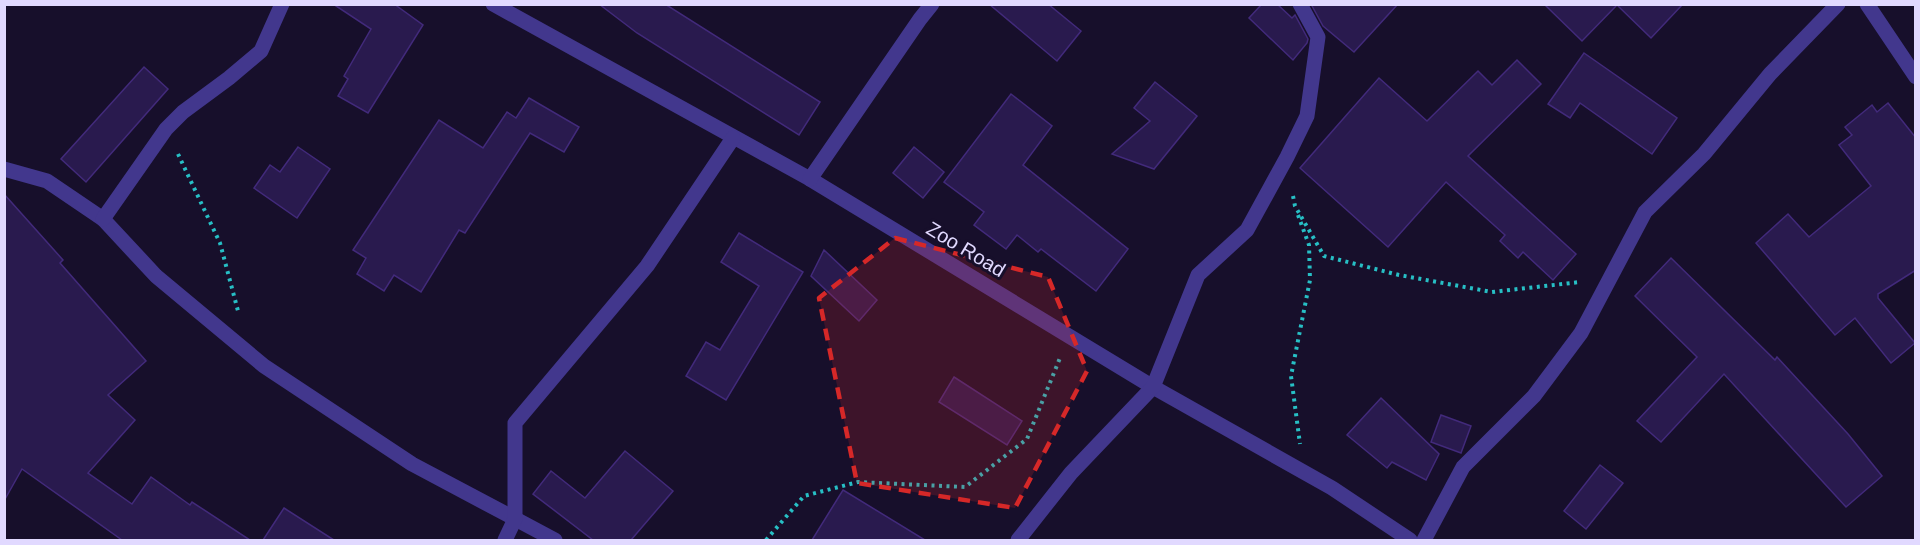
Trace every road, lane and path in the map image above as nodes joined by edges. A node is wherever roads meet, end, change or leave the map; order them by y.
1 (282, 4) edge
2 (493, 4) edge
3 (932, 4) edge
4 (1300, 4) edge
5 (1838, 4) edge
6 (1867, 4) edge
7 (1916, 77) edge
8 (166, 129) junction
9 (733, 138) junction
10 (1287, 157) junction
11 (4, 169) edge
12 (810, 179) junction
13 (1294, 206) junction
14 (103, 219) junction
15 (1611, 278) junction
16 (242, 319) dead end
17 (1069, 335) junction
18 (1153, 387) junction
19 (1302, 471) junction
20 (515, 519) junction
21 (505, 540) edge
22 (555, 540) edge
23 (766, 540) edge
24 (1018, 540) edge
25 (1410, 540) edge
26 (1424, 540) edge

1 - 8 street
2 - 9 street, Zoo Road
3 - 12 street
4 - 10 street
5 - 15 street
6 - 7 street
8 - 14 street
8 - 16 path
9 - 12 street, Zoo Road
9 - 20 street
10 - 13 path
10 - 18 street
11 - 14 street
12 - 17 street, Zoo Road
13 - 15 path
13 - 19 path
14 - 20 street
15 - 26 street
17 - 18 street, Zoo Road
17 - 23 path
18 - 19 street, Zoo Road
18 - 24 street
19 - 25 street, Zoo Road
20 - 21 street
20 - 22 street

